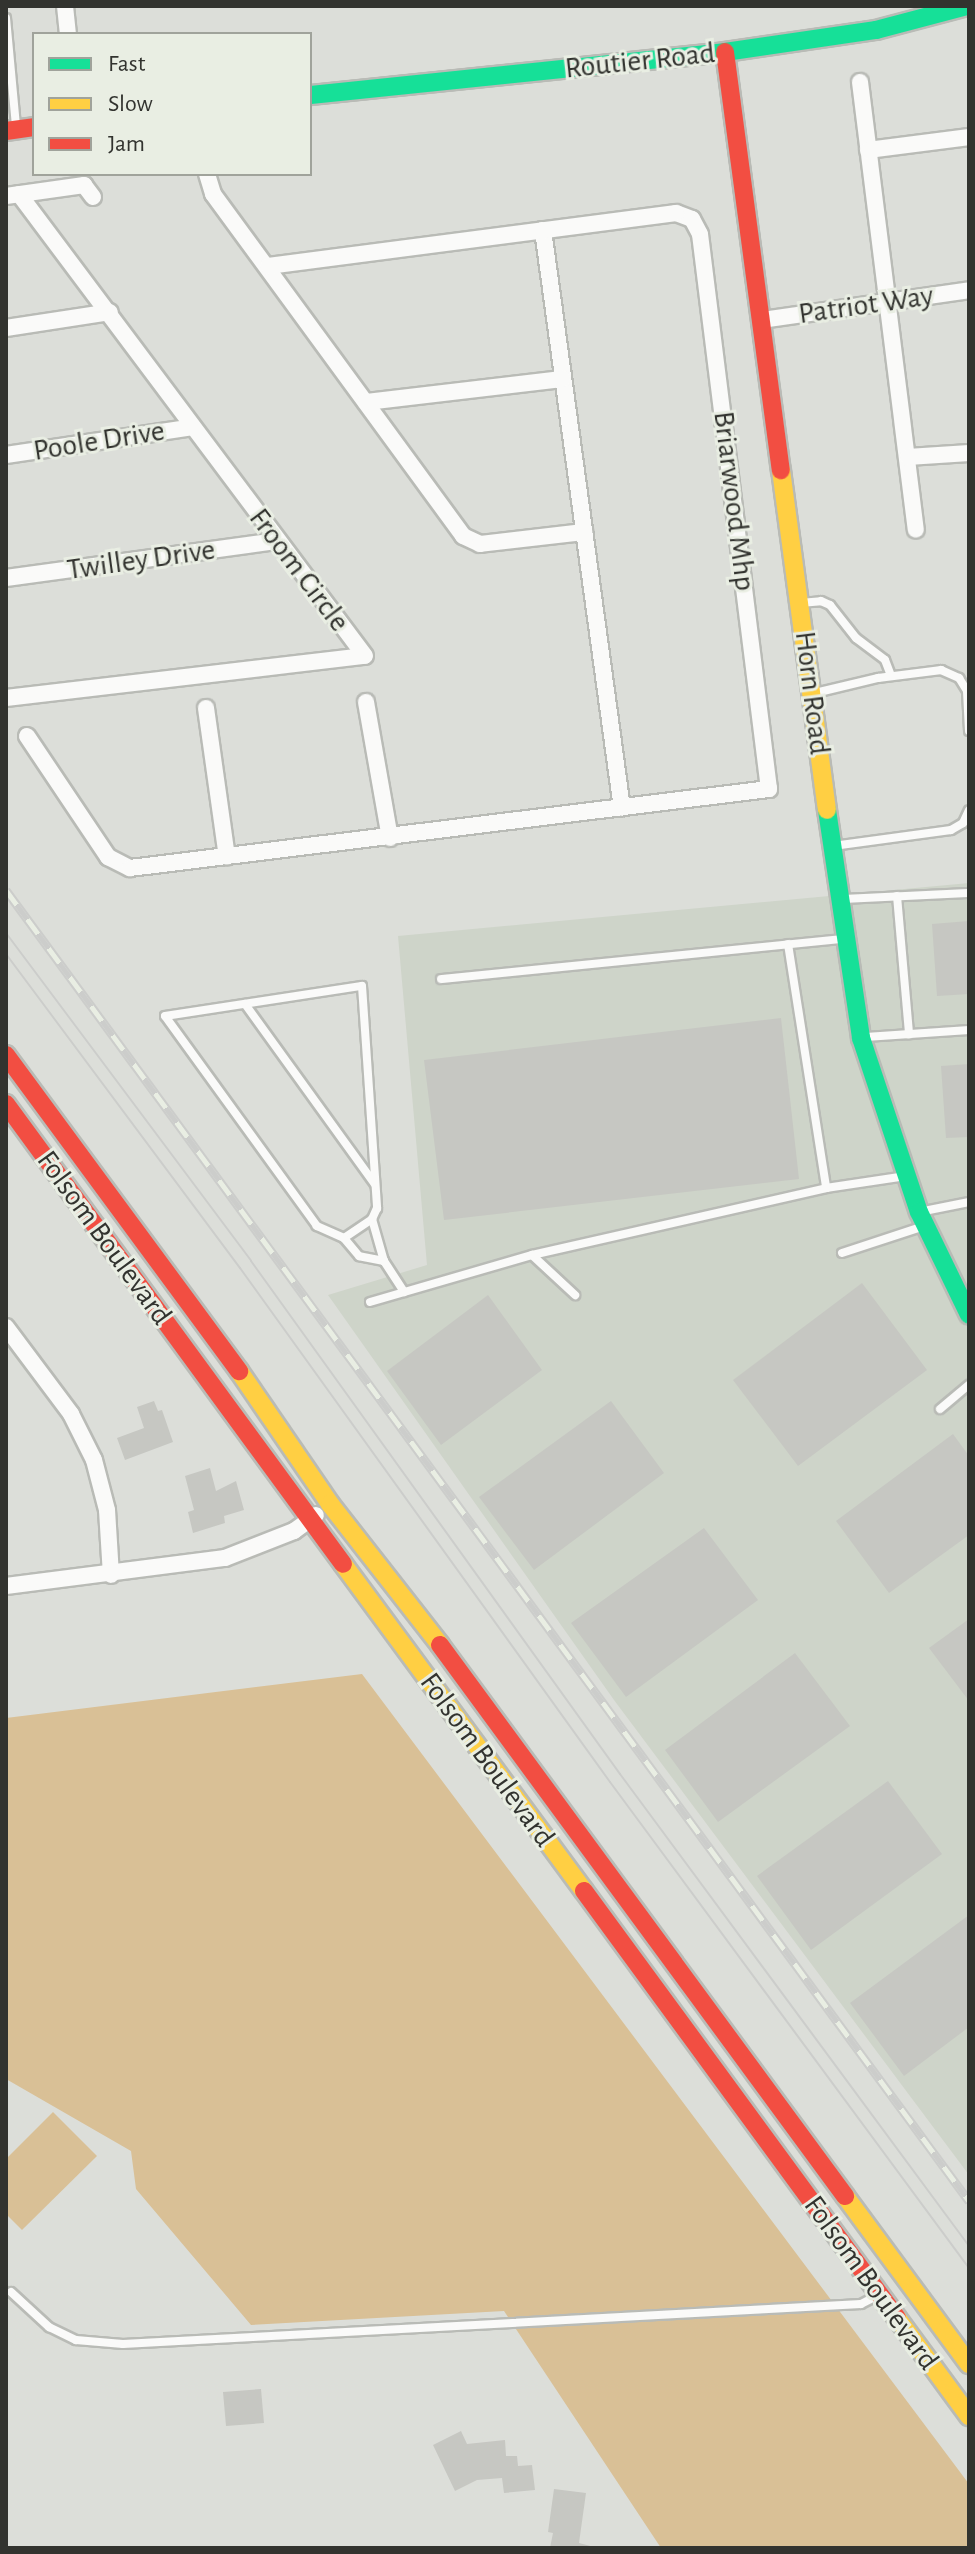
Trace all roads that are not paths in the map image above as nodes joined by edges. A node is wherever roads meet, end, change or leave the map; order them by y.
1 (65, 6) edge
2 (967, 6) edge
3 (922, 12) edge
4 (6, 18) edge
5 (68, 32) edge
6 (725, 52) junction
7 (860, 82) dead end
8 (312, 95) edge
9 (19, 129) edge
10 (969, 137) edge
11 (868, 150) junction
12 (208, 176) edge
13 (12, 195) edge
14 (93, 197) dead end
15 (543, 230) junction
16 (268, 266) junction
17 (969, 290) edge
18 (888, 300) junction
19 (110, 312) junction
20 (762, 320) junction
21 (6, 328) edge
22 (563, 379) junction
23 (366, 402) junction
24 (193, 427) junction
25 (969, 453) edge
26 (6, 455) edge
27 (908, 457) junction
28 (916, 530) dead end
29 (584, 532) junction
30 (277, 541) junction
31 (6, 578) edge
32 (800, 603) junction
33 (891, 676) junction
34 (812, 694) junction
35 (6, 698) edge
36 (366, 702) dead end
37 (206, 708) dead end
38 (969, 731) edge
39 (27, 736) dead end
40 (622, 808) junction
41 (969, 810) edge
42 (390, 838) junction
43 (832, 846) junction
44 (227, 857) junction
45 (969, 893) edge
46 (897, 896) junction
47 (839, 899) junction
48 (844, 938) junction
49 (788, 944) junction
50 (441, 979) dead end
51 (245, 1004) junction
52 (969, 1030) edge
53 (909, 1034) junction
54 (861, 1038) junction
55 (6, 1055) edge
56 (6, 1104) edge
57 (907, 1176) junction
58 (375, 1185) junction
59 (826, 1188) junction
60 (969, 1202) edge
61 (923, 1218) junction
62 (372, 1219) junction
63 (344, 1238) junction
64 (842, 1253) dead end
65 (532, 1255) junction
66 (384, 1261) junction
67 (404, 1292) junction
68 (575, 1295) dead end
69 (964, 1295) edge
70 (370, 1302) dead end
71 (969, 1315) edge
72 (6, 1327) edge
73 (969, 1385) edge
74 (940, 1409) dead end
75 (330, 1504) junction
76 (310, 1519) junction
77 (111, 1575) junction
78 (6, 1586) edge
79 (11, 2292) dead end
80 (879, 2294) junction
81 (969, 2364) edge
82 (969, 2382) edge
83 (969, 2416) edge

1 - 5 street
2 - 3 main road, Routier Road
3 - 6 main road, Routier Road
4 - 9 lane
6 - 8 main road, Routier Road
6 - 20 main road, Horn Road
7 - 11 street
10 - 11 street
11 - 18 street
12 - 16 street
13 - 14 street
13 - 19 street, Froom Circle
15 - 16 street, Briarwood Mhp
15 - 22 street
15 - 40 street, Briarwood Mhp
16 - 23 street
17 - 18 street, Patriot Way
18 - 20 street, Patriot Way
18 - 27 street
19 - 21 street
19 - 24 street, Froom Circle
20 - 32 main road, Horn Road
22 - 23 street
22 - 29 street
23 - 29 street
24 - 26 street, Poole Drive
24 - 30 street, Froom Circle
25 - 27 street
27 - 28 street
29 - 40 street
30 - 31 street, Twilley Drive
30 - 35 street, Froom Circle
32 - 33 lane
32 - 34 main road, Horn Road
33 - 34 lane
33 - 38 lane
34 - 43 main road, Horn Road
36 - 42 street
37 - 44 street
39 - 44 street, Briarwood Mhp
40 - 42 street, Briarwood Mhp
41 - 43 lane
42 - 44 street, Briarwood Mhp
43 - 47 main road, Horn Road
45 - 46 lane
46 - 47 lane
46 - 53 lane
47 - 48 main road, Horn Road
48 - 49 lane
48 - 54 main road, Horn Road
49 - 50 lane
49 - 59 lane
51 - 58 lane
51 - 58 lane
51 - 63 lane
52 - 53 lane
53 - 54 lane
54 - 57 main road, Horn Road
55 - 75 main road, Folsom Boulevard
56 - 76 main road, Folsom Boulevard
57 - 59 lane
57 - 61 main road, Horn Road
58 - 62 lane
59 - 65 lane
60 - 61 lane
61 - 64 lane
61 - 69 main road, Horn Road
62 - 63 lane
62 - 66 lane
63 - 66 lane
65 - 67 lane
65 - 68 lane
66 - 67 lane
67 - 70 lane
69 - 71 main road, Horn Road
72 - 77 street
73 - 74 lane
75 - 76 street
75 - 81 main road, Folsom Boulevard
76 - 77 street
76 - 80 main road, Folsom Boulevard
77 - 78 street
79 - 80 lane
80 - 82 main road
80 - 83 main road, Folsom Boulevard

